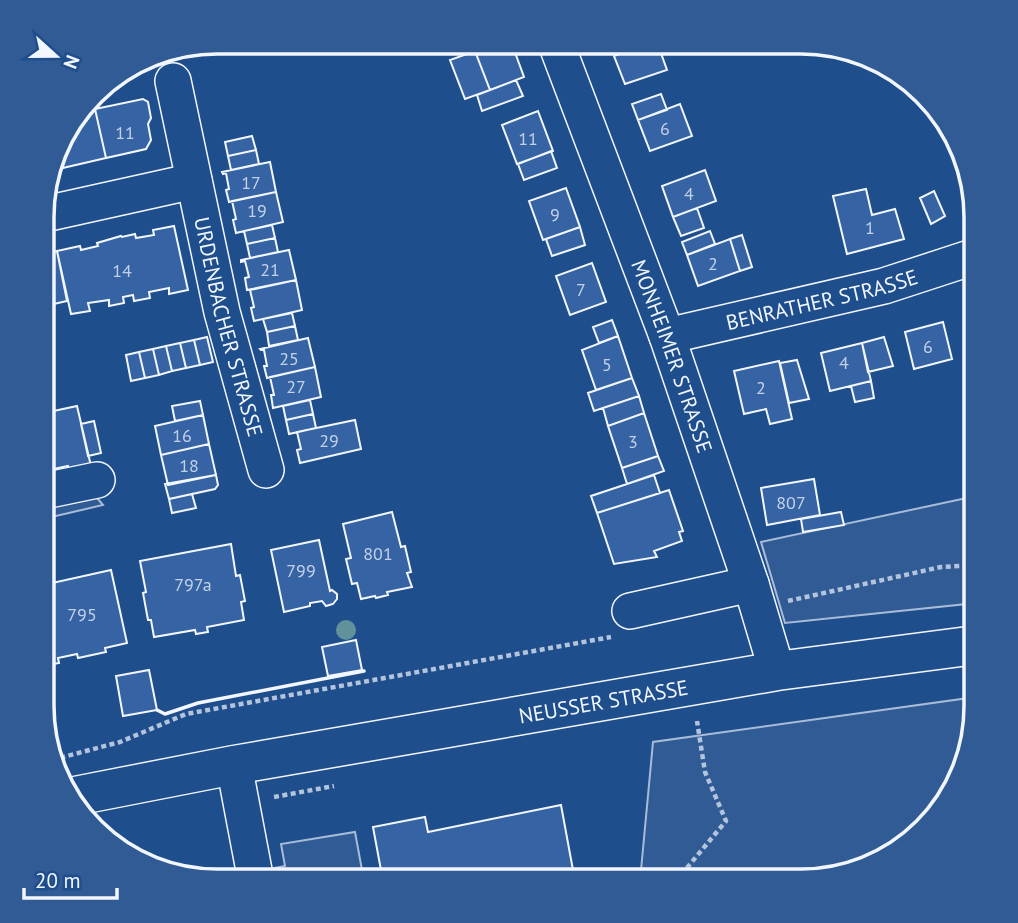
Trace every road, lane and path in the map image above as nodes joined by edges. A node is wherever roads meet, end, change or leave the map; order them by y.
1 (560, 55) edge
2 (173, 80) dead end
3 (194, 181) junction
4 (55, 206) edge
5 (963, 260) edge
6 (667, 336) junction
7 (266, 470) dead end
8 (97, 480) dead end
9 (55, 489) edge
10 (964, 566) edge
11 (755, 596) junction
12 (625, 623) joint
13 (964, 647) edge
14 (777, 671) junction
15 (697, 721) dead end
16 (63, 757) edge
17 (234, 765) junction
18 (81, 795) edge
19 (687, 868) edge
20 (254, 869) edge

1 - 6 street, MONHEIMER STRASSE
2 - 3 street, URDENBACHER STRASSE
3 - 4 street
3 - 7 street, URDENBACHER STRASSE
5 - 6 street, BENRATHER STRASSE
6 - 11 street, MONHEIMER STRASSE
8 - 9 street
10 - 11 path
11 - 12 street
11 - 14 street, MONHEIMER STRASSE
12 - 16 path
13 - 14 main road, NEUSSER STRASSE
14 - 17 main road, NEUSSER STRASSE
15 - 19 path
17 - 18 main road, NEUSSER STRASSE
17 - 20 street

